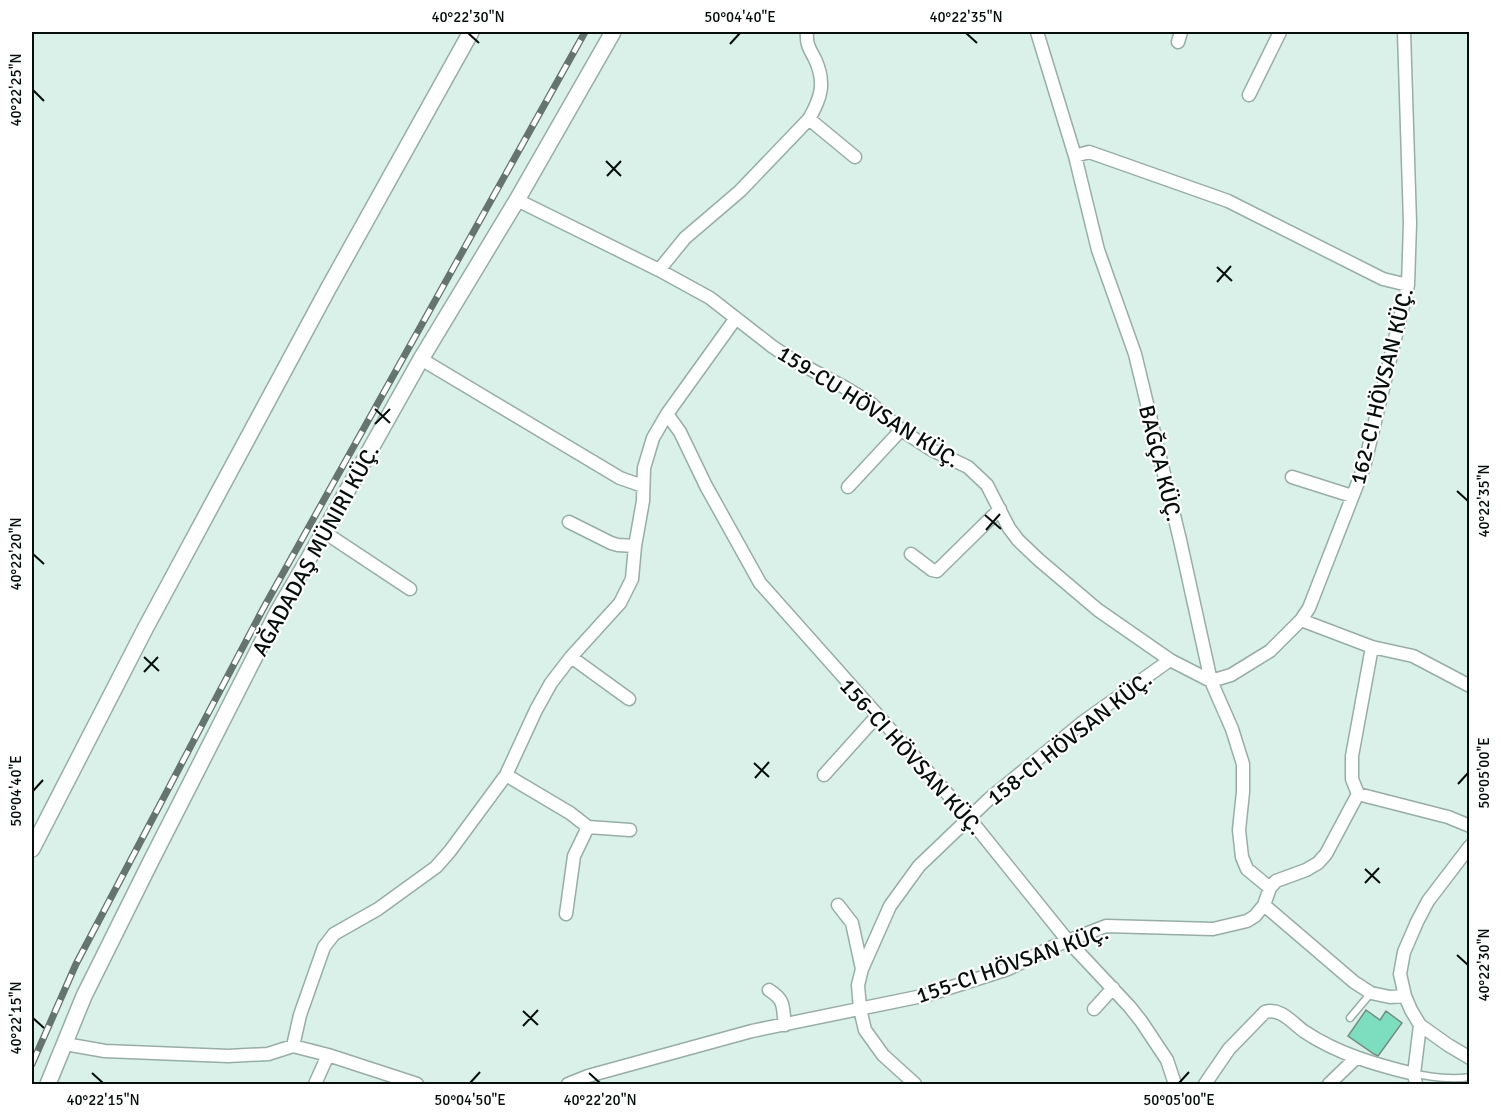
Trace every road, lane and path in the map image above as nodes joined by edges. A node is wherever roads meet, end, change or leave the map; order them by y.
1 (471, 32) edge
2 (613, 32) edge
3 (807, 32) edge
4 (1037, 32) edge
5 (1280, 32) edge
6 (1404, 32) edge
7 (1249, 95) dead end
8 (809, 119) junction
9 (1076, 156) junction
10 (855, 157) dead end
11 (517, 200) junction
12 (659, 270) junction
13 (1408, 285) junction
14 (736, 318) junction
15 (420, 359) junction
16 (667, 414) junction
17 (901, 430) junction
18 (1292, 477) dead end
19 (643, 486) junction
20 (848, 487) dead end
21 (1352, 496) junction
22 (1000, 509) junction
23 (569, 522) dead end
24 (324, 532) junction
25 (634, 546) junction
26 (911, 554) dead end
27 (410, 589) dead end
28 (1301, 620) junction
29 (1372, 647) junction
30 (571, 657) junction
31 (1170, 660) junction
32 (1211, 681) junction
33 (1470, 686) edge
34 (629, 699) dead end
35 (877, 716) junction
36 (506, 775) junction
37 (824, 775) dead end
38 (1358, 794) junction
39 (969, 818) junction
40 (1470, 826) edge
41 (588, 827) junction
42 (630, 830) dead end
43 (1470, 846) edge
44 (32, 849) edge
45 (1270, 888) junction
46 (838, 905) dead end
47 (1264, 905) junction
48 (566, 914) dead end
49 (1068, 940) junction
50 (862, 969) junction
51 (1113, 988) junction
52 (769, 990) dead end
53 (1371, 993) junction
54 (1405, 996) junction
55 (860, 1009) junction
56 (1094, 1009) dead end
57 (1350, 1018) dead end
58 (1420, 1024) junction
59 (784, 1025) junction
60 (65, 1044) junction
61 (293, 1046) junction
62 (328, 1054) junction
63 (1356, 1058) junction
64 (1470, 1058) edge
65 (1470, 1077) edge
66 (1415, 1079) edge
67 (48, 1084) edge
68 (315, 1084) edge
69 (417, 1084) edge
70 (568, 1084) edge
71 (915, 1084) edge
72 (1175, 1084) edge
73 (1205, 1084) edge
74 (1329, 1084) edge

1 - 44 street
2 - 11 street, AĞADADAŞ MÜNIRI KÜÇ.
3 - 8 street
4 - 9 street, BAĞÇA KÜÇ.
5 - 7 street
6 - 13 street, 162-CI HÖVSAN KÜÇ.
8 - 10 street
8 - 12 street
9 - 13 street
9 - 32 street, BAĞÇA KÜÇ.
11 - 12 street, 159-CU HÖVSAN KÜÇ.
11 - 15 street, AĞADADAŞ MÜNIRI KÜÇ.
12 - 14 street, 159-CU HÖVSAN KÜÇ.
13 - 21 street, 162-CI HÖVSAN KÜÇ.
14 - 16 street
14 - 17 street, 159-CU HÖVSAN KÜÇ.
15 - 19 street
15 - 24 street, AĞADADAŞ MÜNIRI KÜÇ.
16 - 19 street
16 - 35 street
17 - 20 street
17 - 22 street, 159-CU HÖVSAN KÜÇ.
18 - 21 street
19 - 25 street
21 - 28 street, 162-CI HÖVSAN KÜÇ.
22 - 26 street
22 - 31 street, 159-CU HÖVSAN KÜÇ.
23 - 25 street
24 - 27 street
24 - 60 street, AĞADADAŞ MÜNIRI KÜÇ.
25 - 30 street
28 - 29 street
28 - 32 street, 162-CI HÖVSAN KÜÇ.
29 - 33 street
29 - 38 street
30 - 34 street
30 - 36 street
31 - 32 street, 159-CU HÖVSAN KÜÇ.
31 - 39 street, 158-CI HÖVSAN KÜÇ.
32 - 45 street, BAĞÇA KÜÇ.
35 - 37 street
35 - 39 street
36 - 41 street
36 - 61 street
38 - 40 street
38 - 45 street
39 - 49 street
39 - 50 street, 158-CI HÖVSAN KÜÇ.
41 - 42 street
41 - 48 street
43 - 54 street
45 - 47 street
46 - 50 street
47 - 49 street, 155-CI HÖVSAN KÜÇ.
47 - 53 street
49 - 51 street
49 - 55 street, 155-CI HÖVSAN KÜÇ.
50 - 55 street, 158-CI HÖVSAN KÜÇ.
51 - 56 street
51 - 72 street
52 - 59 street
53 - 54 street
53 - 57 lane
54 - 58 street
55 - 59 street, 155-CI HÖVSAN KÜÇ.
55 - 71 street, 158-CI HÖVSAN KÜÇ.
58 - 64 street
58 - 66 street
59 - 70 street, 155-CI HÖVSAN KÜÇ.
60 - 61 street
60 - 67 street, AĞADADAŞ MÜNIRI KÜÇ.
61 - 62 street
62 - 68 street
62 - 69 street
63 - 66 street
63 - 73 street
63 - 74 street
65 - 66 lane

